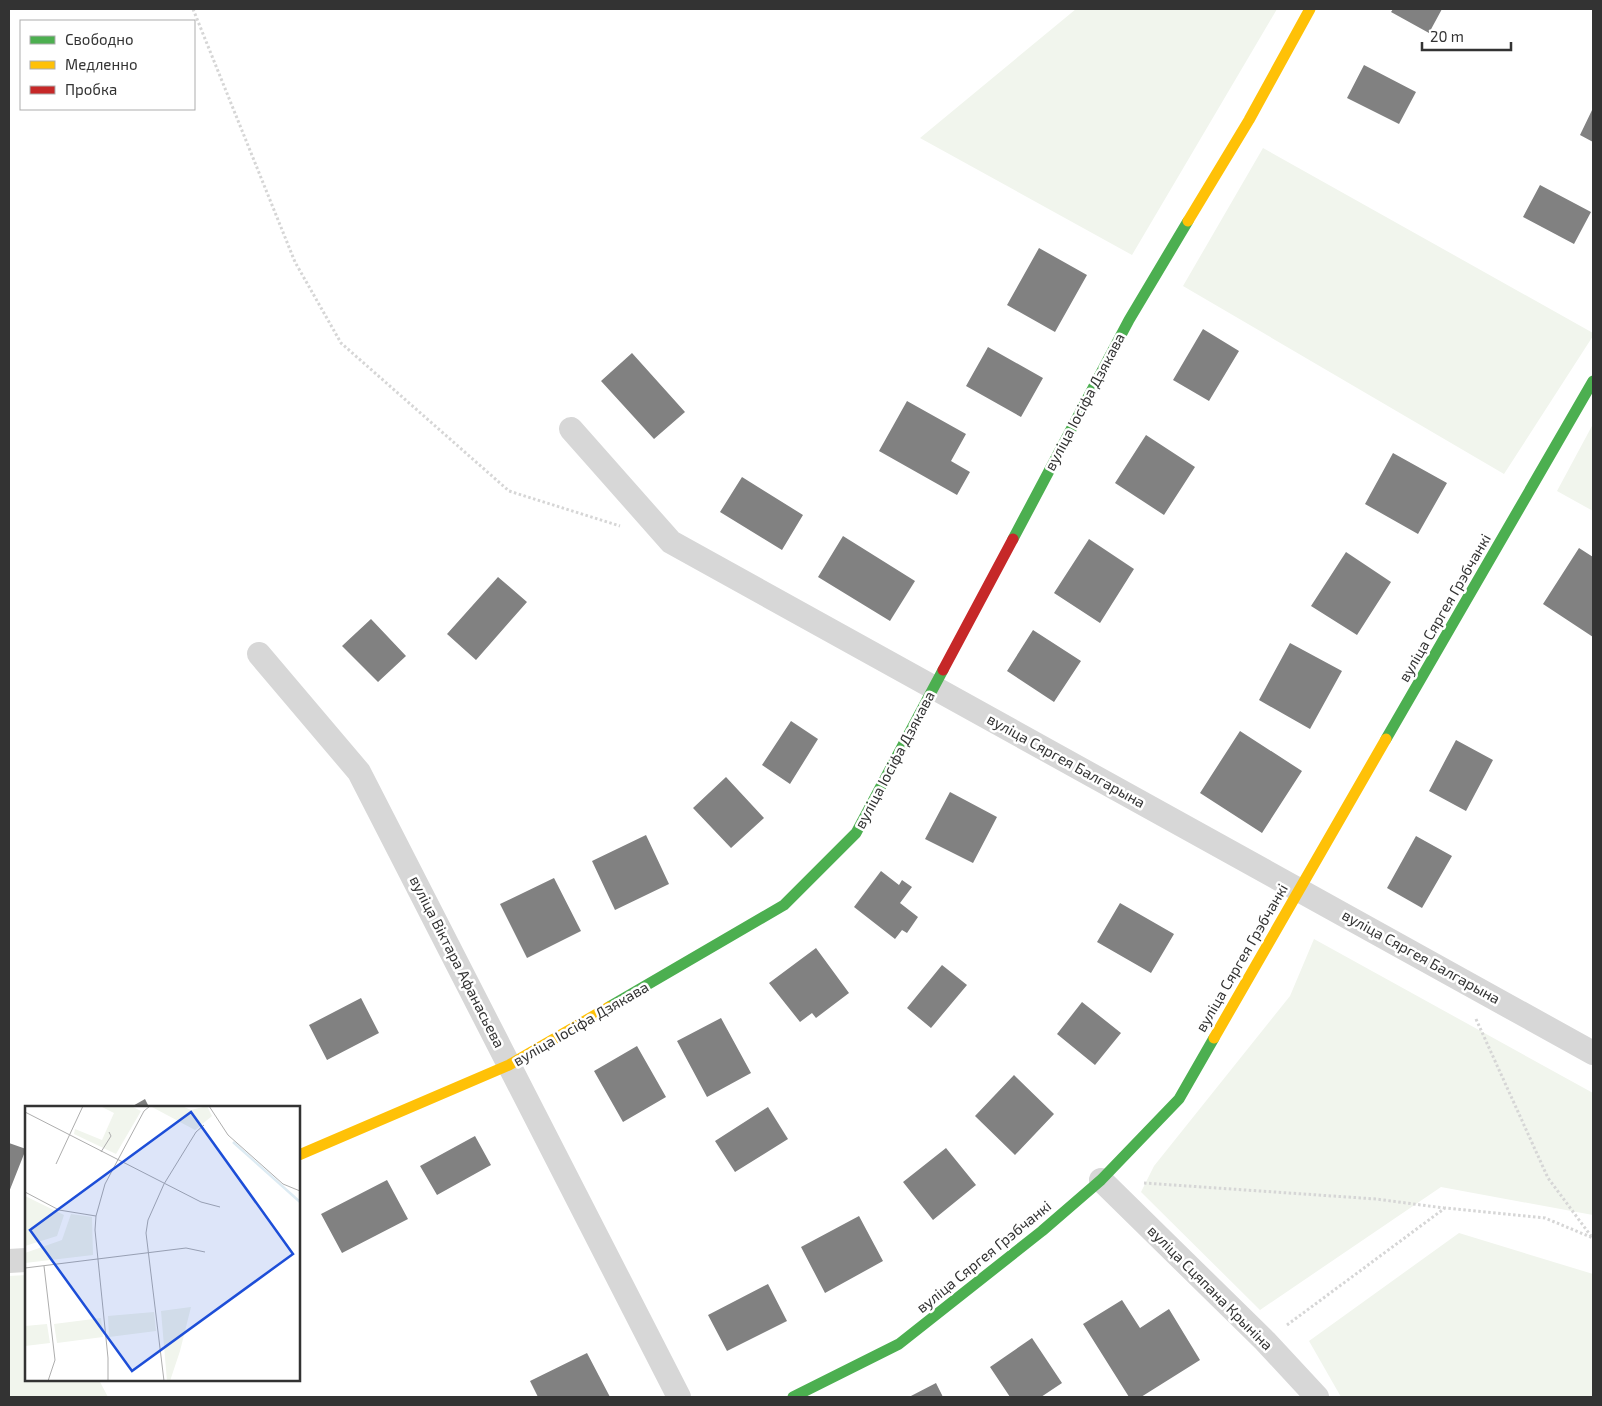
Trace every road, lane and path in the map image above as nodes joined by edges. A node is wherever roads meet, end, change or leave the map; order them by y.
1 (192, 9) edge
2 (1310, 9) edge
3 (1593, 381) edge
4 (571, 429) dead end
5 (626, 528) dead end
6 (259, 654) dead end
7 (934, 687) junction
8 (1300, 889) junction
9 (1458, 977) junction
10 (1593, 1052) edge
11 (509, 1065) junction
12 (300, 1155) edge
13 (1101, 1180) junction
14 (1445, 1208) junction
15 (1592, 1237) edge
16 (25, 1260) edge
17 (9, 1261) edge
18 (1265, 1341) junction
19 (679, 1397) edge
20 (793, 1397) edge
21 (1317, 1397) edge

1 - 5 path
2 - 7 street, вуліца Іосіфа Дзякава
3 - 8 street, вуліца Сяргея Грэбчанкі
4 - 7 street, вуліца Сяргея Балгарына
6 - 11 street, вуліца Віктара Афанасьева
7 - 8 street, вуліца Сяргея Балгарына
7 - 11 street, вуліца Іосіфа Дзякава
8 - 9 street, вуліца Сяргея Балгарына
8 - 13 street, вуліца Сяргея Грэбчанкі
9 - 10 street, вуліца Сяргея Балгарына
9 - 15 path
11 - 12 street, вуліца Іосіфа Дзякава
11 - 19 street, вуліца Віктара Афанасьева
13 - 14 path
13 - 18 street, вуліца Сцяпана Крыніна
13 - 20 street, вуліца Сяргея Грэбчанкі
14 - 15 path
14 - 18 path
16 - 17 street
18 - 21 street, вуліца Сцяпана Крыніна

